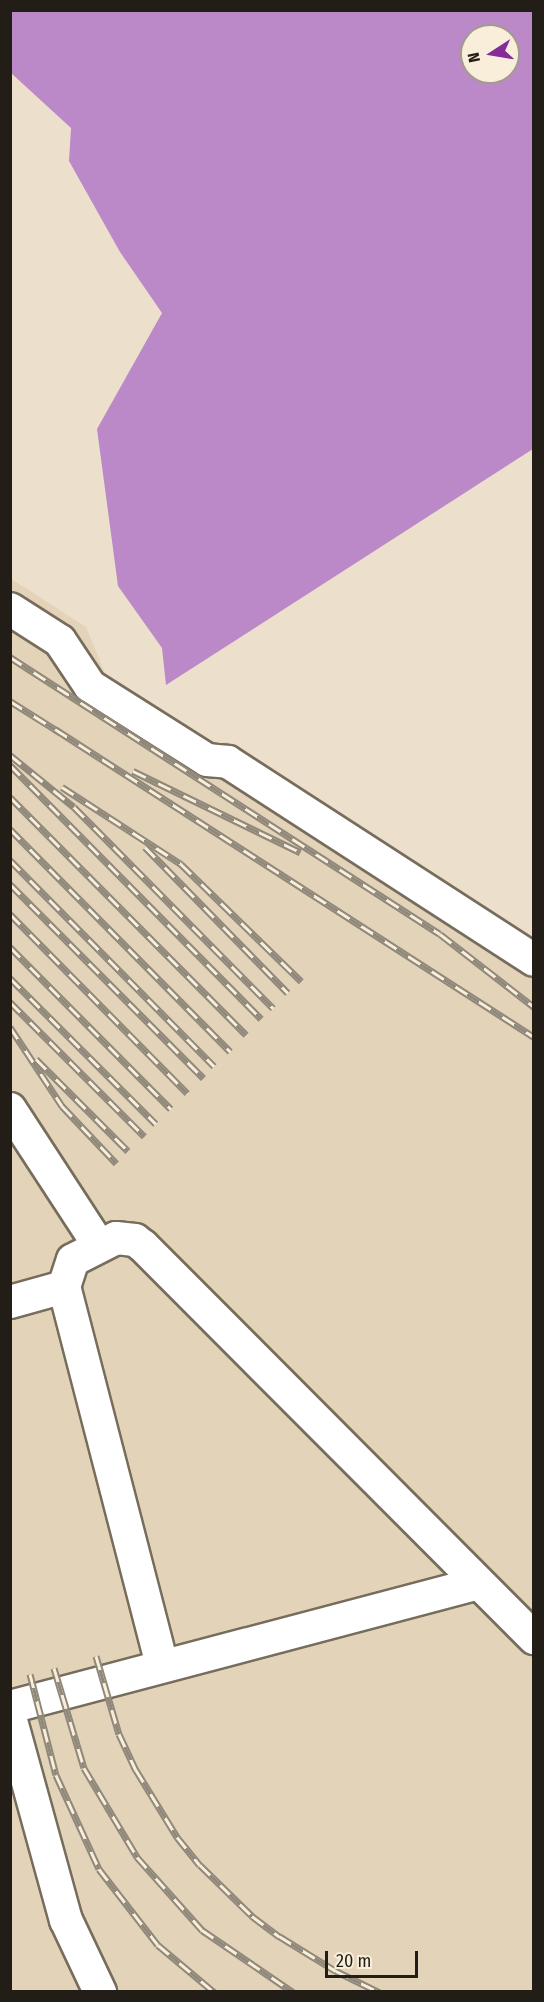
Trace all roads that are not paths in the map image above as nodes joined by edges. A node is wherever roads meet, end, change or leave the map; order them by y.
1 (10, 609) edge
2 (534, 960) edge
3 (10, 1109) edge
4 (98, 1244) junction
5 (64, 1287) junction
6 (10, 1302) edge
7 (478, 1583) junction
8 (534, 1638) edge
9 (162, 1665) junction
10 (10, 1707) edge
11 (10, 1717) edge
12 (100, 1992) edge

1 - 2 lane
3 - 4 lane
4 - 5 lane
4 - 7 lane
5 - 6 lane
5 - 9 lane
7 - 8 lane
7 - 9 lane
9 - 10 lane
11 - 12 lane

